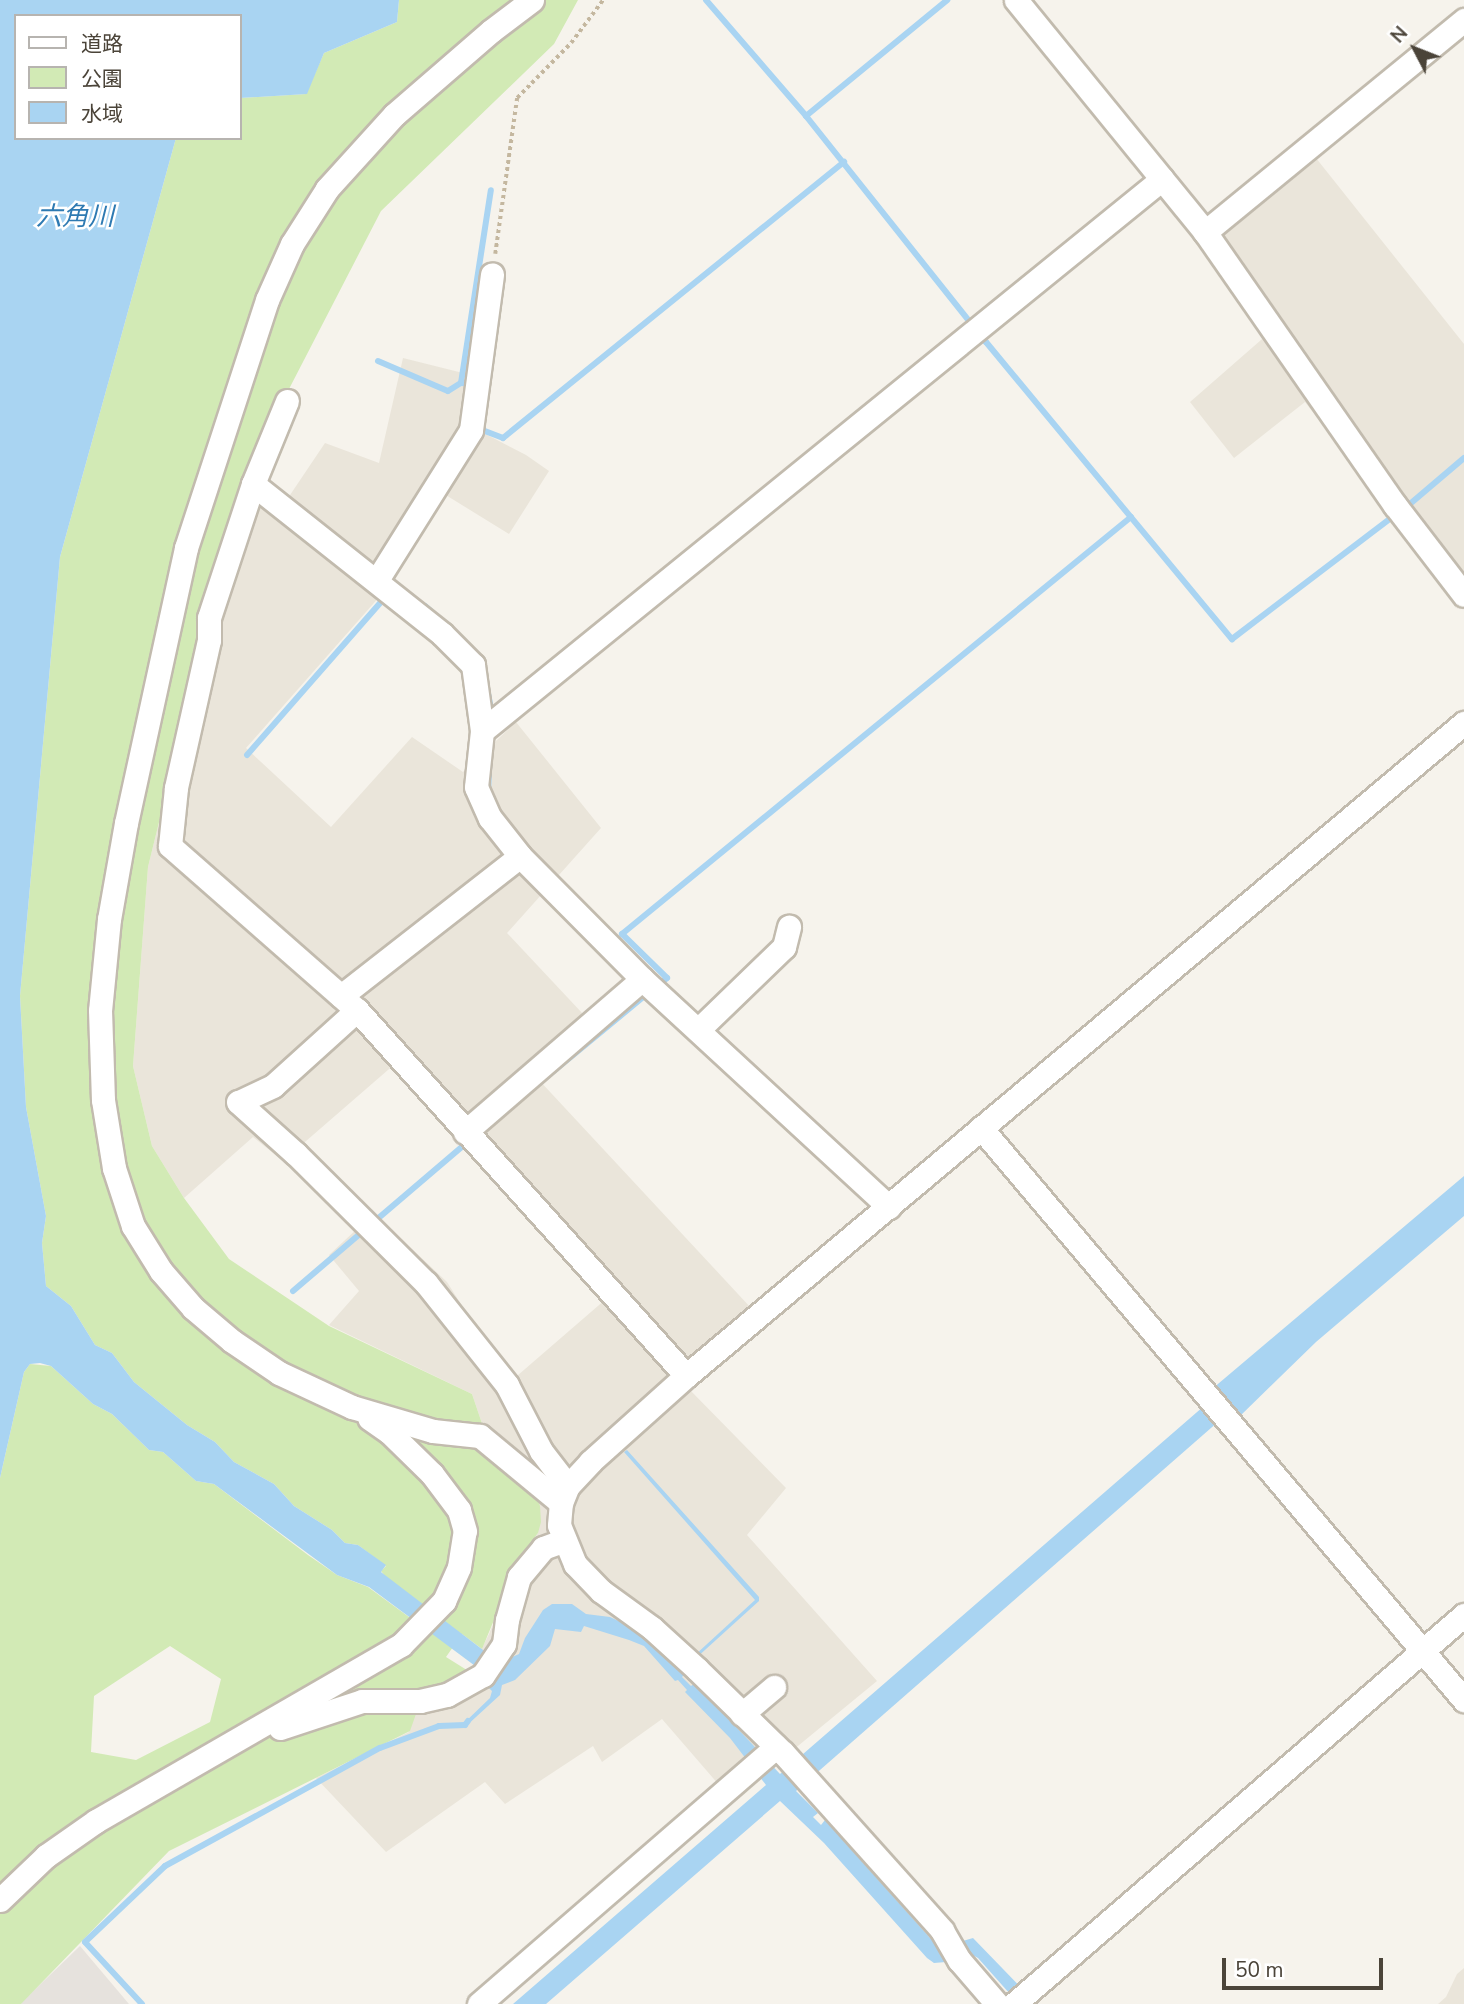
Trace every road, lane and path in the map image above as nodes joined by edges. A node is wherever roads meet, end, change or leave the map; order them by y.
1 (532, 0) edge
2 (603, 0) edge
3 (1016, 0) edge
4 (1464, 20) edge
5 (1162, 179) junction
6 (1205, 232) junction
7 (492, 274) joint
8 (287, 401) dead end
9 (253, 484) junction
10 (386, 590) junction
11 (1464, 595) edge
12 (1464, 723) edge
13 (488, 725) junction
14 (520, 856) junction
15 (789, 927) dead end
16 (650, 985) junction
17 (349, 1003) junction
18 (699, 1029) junction
19 (981, 1128) junction
20 (470, 1137) junction
21 (889, 1207) junction
22 (687, 1376) junction
23 (352, 1407) junction
24 (565, 1494) junction
25 (565, 1540) junction
26 (1464, 1615) edge
27 (1422, 1650) junction
28 (774, 1687) dead end
29 (1464, 1700) edge
30 (742, 1714) junction
31 (237, 1742) junction
32 (780, 1750) junction
33 (0, 1900) edge
34 (1004, 2000) edge
35 (479, 2004) edge

1 - 23 street
2 - 7 path
3 - 5 street
4 - 6 street
5 - 6 street
5 - 13 street
6 - 11 street
7 - 10 street
8 - 9 street
9 - 10 street
9 - 17 street
10 - 13 street
12 - 19 street
13 - 14 street
14 - 16 street
14 - 17 street
15 - 18 street
16 - 18 street
16 - 20 street
17 - 20 street
17 - 24 street
18 - 21 street
19 - 21 street
19 - 27 street
20 - 22 street
21 - 22 street
22 - 24 street
23 - 24 street
23 - 31 street
24 - 25 street
25 - 30 street
25 - 31 street
26 - 27 street
27 - 29 street
27 - 34 street
28 - 30 street
30 - 32 street
31 - 33 street
32 - 34 street
32 - 35 street

